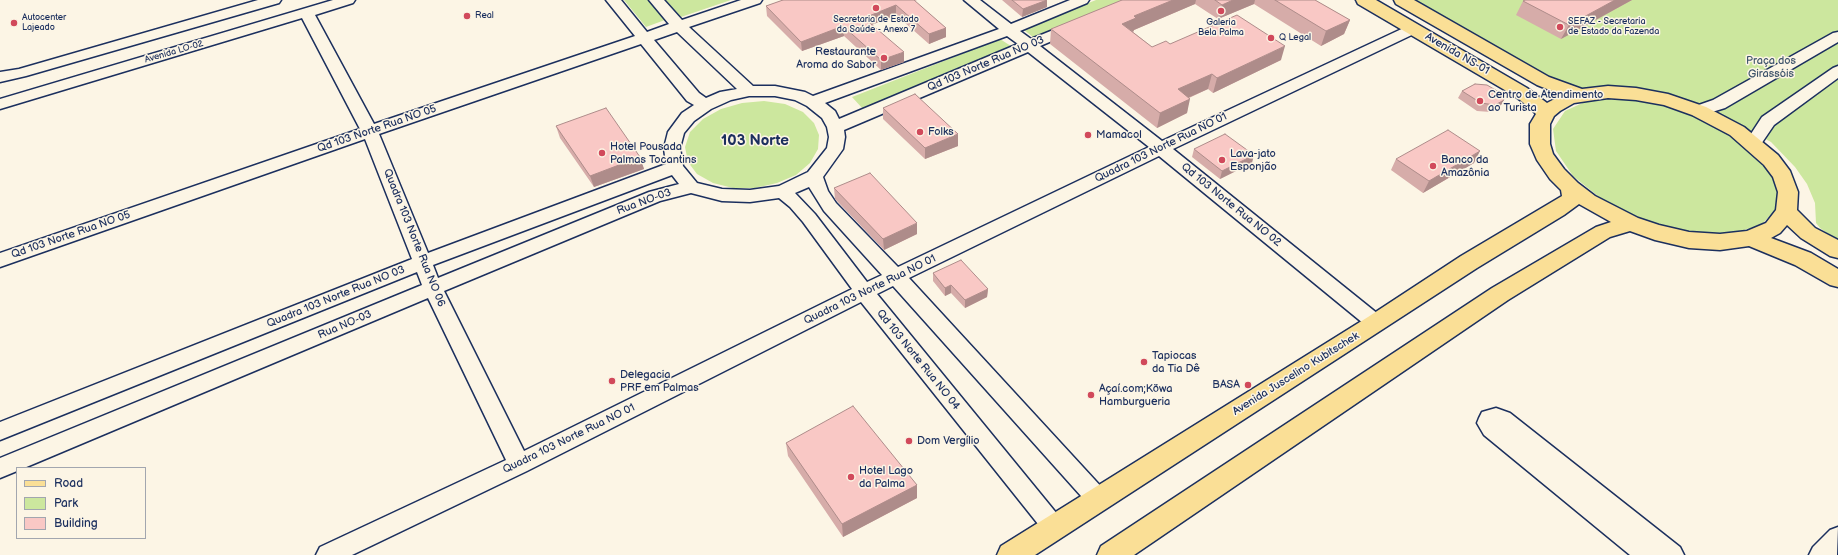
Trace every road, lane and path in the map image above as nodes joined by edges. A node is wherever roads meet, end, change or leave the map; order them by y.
1 (274, 0) edge
2 (348, 0) edge
3 (613, 0) edge
4 (656, 0) edge
5 (755, 0) edge
6 (971, 0) edge
7 (1082, 0) edge
8 (1364, 0) edge
9 (1402, 0) edge
10 (306, 12) junction
11 (1087, 21) edge
12 (680, 26) junction
13 (1413, 29) junction
14 (1008, 30) junction
15 (1838, 36) edge
16 (645, 38) junction
17 (1028, 46) junction
18 (1838, 71) edge
19 (0, 77) edge
20 (749, 91) junction
21 (1580, 95) junction
22 (813, 102) junction
23 (0, 104) edge
24 (705, 105) junction
25 (1699, 111) junction
26 (1546, 113) junction
27 (835, 127) junction
28 (370, 131) junction
29 (1753, 143) junction
30 (1161, 148) junction
31 (675, 167) junction
32 (814, 176) junction
33 (691, 187) junction
34 (1571, 188) junction
35 (782, 192) junction
36 (1786, 212) junction
37 (1631, 223) junction
38 (1752, 238) junction
39 (1838, 250) edge
40 (0, 260) edge
41 (423, 262) junction
42 (897, 277) junction
43 (1838, 280) edge
44 (433, 288) junction
45 (865, 292) junction
46 (1376, 323) junction
47 (0, 431) edge
48 (519, 464) junction
49 (0, 468) edge
50 (1098, 499) junction
51 (1054, 527) junction
52 (1838, 538) edge
53 (1125, 551) edge
54 (328, 555) edge
55 (1011, 555) edge
56 (1648, 555) edge
57 (1672, 555) edge
58 (1821, 555) edge

1 - 19 street
2 - 10 street, Avenida LO-02
3 - 16 street
4 - 12 street
5 - 12 street, Qd 103 Norte Rua NO 05
6 - 14 street, Qd 103 Norte Rua NO 02
7 - 14 street, Qd 103 Norte Rua NO 03
8 - 13 main road, Avenida NS-01
9 - 21 main road, Avenida NS-01
10 - 23 street, Avenida LO-02
10 - 28 street, Quadra 103 Norte Rua NO 06
11 - 17 street, Qd 103 Norte Rua NO 03
12 - 16 street, Qd 103 Norte Rua NO 05
12 - 20 street
13 - 26 main road, Avenida NS-01
13 - 30 street, Quadra 103 Norte Rua NO 01
14 - 17 street, Qd 103 Norte Rua NO 02
14 - 22 street, Qd 103 Norte Rua NO 03
15 - 25 street
16 - 24 street
16 - 28 street, Qd 103 Norte Rua NO 05
17 - 27 street, Qd 103 Norte Rua NO 03
17 - 30 street, Qd 103 Norte Rua NO 02
18 - 29 street
20 - 22 street
20 - 24 street
21 - 25 main road
21 - 26 main road
22 - 27 street
24 - 31 street
25 - 29 main road
26 - 34 main road
27 - 32 street
28 - 40 street, Qd 103 Norte Rua NO 05
28 - 41 street, Quadra 103 Norte Rua NO 06
29 - 36 main road
30 - 42 street, Quadra 103 Norte Rua NO 01
30 - 46 street, Qd 103 Norte Rua NO 02
31 - 33 street
31 - 41 street, Quadra 103 Norte Rua NO 03
32 - 35 street
32 - 42 street
33 - 35 street
33 - 44 street, Rua NO-03
34 - 37 main road
34 - 46 main road, Avenida Juscelino Kubitschek
35 - 45 street, Qd 103 Norte Rua NO 04
36 - 38 main road
36 - 39 main road
37 - 38 main road
37 - 53 main road
38 - 43 main road
41 - 44 street, Quadra 103 Norte Rua NO 06
41 - 47 street, Quadra 103 Norte Rua NO 03
42 - 45 street, Quadra 103 Norte Rua NO 01
42 - 50 street
44 - 48 street, Quadra 103 Norte Rua NO 06
44 - 49 street, Rua NO-03
45 - 48 street, Quadra 103 Norte Rua NO 01
45 - 51 street, Qd 103 Norte Rua NO 04
46 - 50 main road, Avenida Juscelino Kubitschek
48 - 54 street, Quadra 103 Norte Rua NO 01
50 - 51 main road, Avenida Juscelino Kubitschek
51 - 55 main road, Avenida Juscelino Kubitschek
52 - 58 street
56 - 57 street

